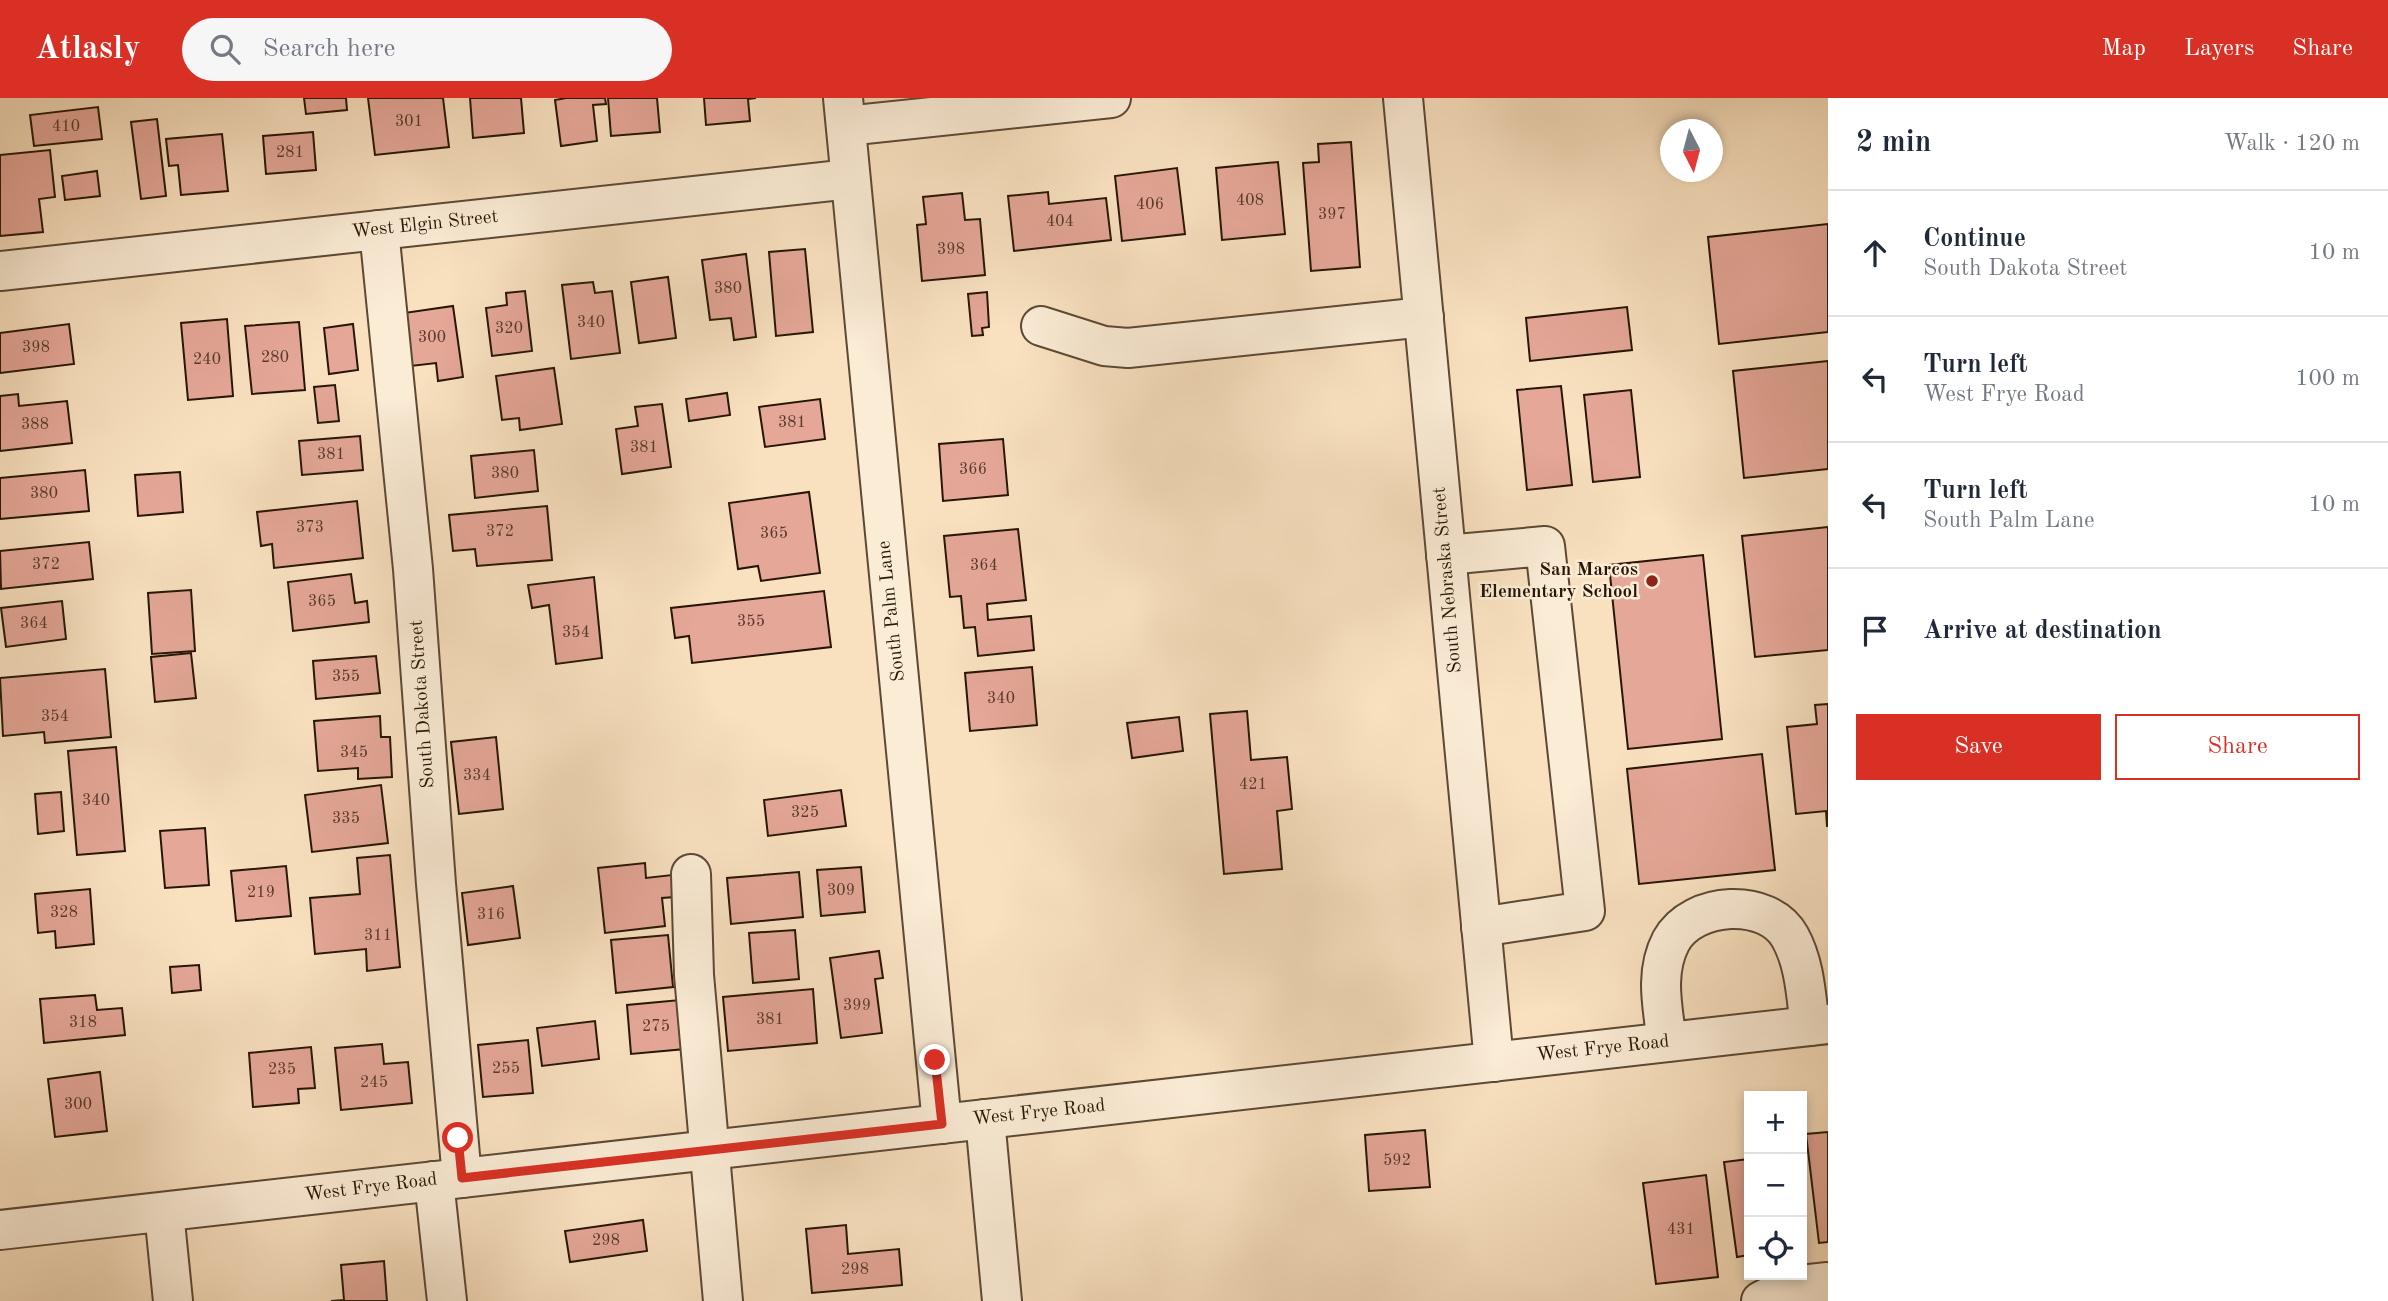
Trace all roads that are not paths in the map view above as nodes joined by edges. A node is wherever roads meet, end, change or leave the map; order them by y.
1 (1111, 98) edge
2 (1403, 98) edge
3 (845, 112) edge
4 (850, 179) junction
5 (379, 230) junction
6 (0, 271) edge
7 (1424, 317) junction
8 (1041, 326) dead end
9 (1446, 555) junction
10 (691, 874) dead end
11 (1481, 927) junction
12 (1819, 1025) edge
13 (1667, 1042) junction
14 (1494, 1062) junction
15 (985, 1119) junction
16 (942, 1124) junction
17 (709, 1150) junction
18 (448, 1180) junction
19 (164, 1212) junction
20 (0, 1230) edge
21 (1828, 1282) edge
22 (173, 1301) edge
23 (447, 1301) edge
24 (723, 1301) edge
25 (1002, 1301) edge
26 (1761, 1301) edge

1 - 3 street
2 - 7 street, South Nebraska Street
3 - 4 street, South Palm Lane
4 - 5 street, West Elgin Street
4 - 16 street, South Palm Lane
5 - 6 street, West Elgin Street
5 - 18 street, South Dakota Street
7 - 8 street
7 - 9 street, South Nebraska Street
9 - 11 street, South Nebraska Street
9 - 11 street
10 - 17 street
11 - 14 street, South Nebraska Street
12 - 13 street, West Frye Road
12 - 13 street
13 - 14 street, West Frye Road
14 - 15 street, West Frye Road
15 - 16 street, West Frye Road
15 - 25 street
16 - 17 street, West Frye Road
17 - 18 street, West Frye Road
17 - 24 street
18 - 19 street, West Frye Road
18 - 23 street, South Dakota Street
19 - 20 street, West Frye Road
19 - 22 street
21 - 26 street

